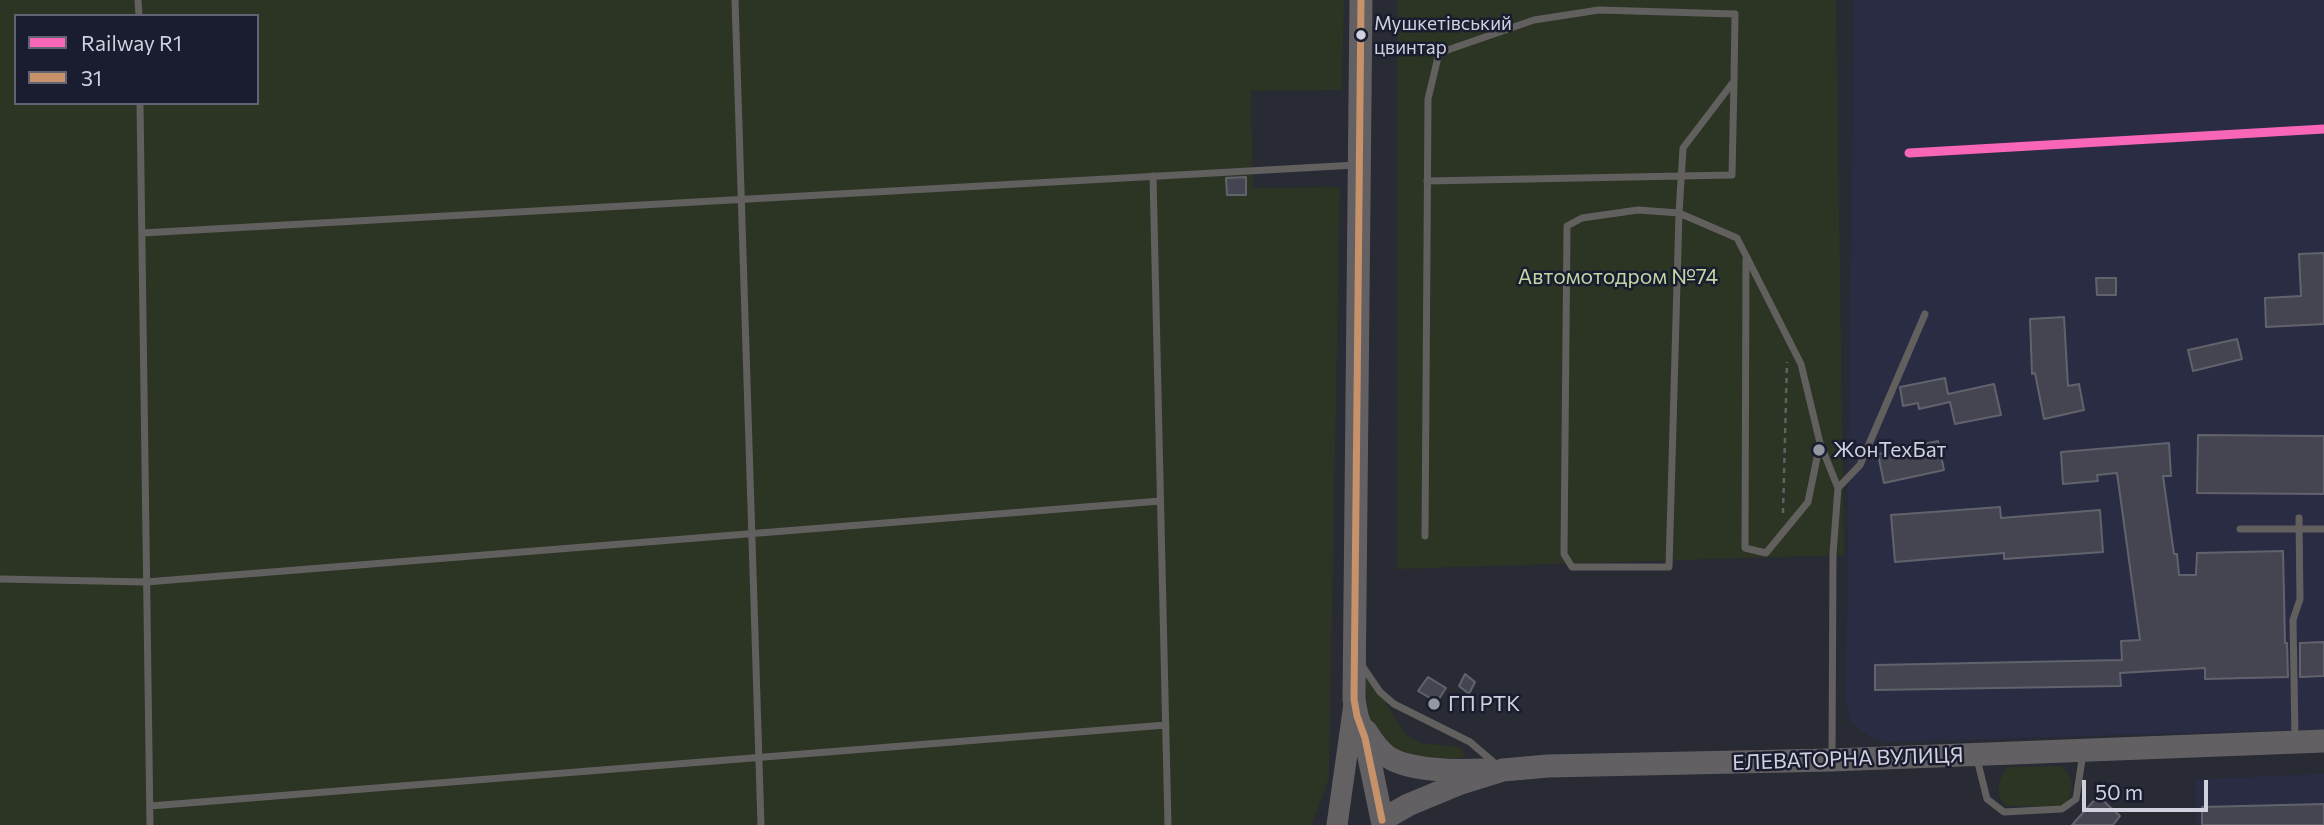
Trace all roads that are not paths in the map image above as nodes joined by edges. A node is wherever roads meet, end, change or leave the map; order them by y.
1 (735, 0) edge
2 (1361, 0) edge
3 (1734, 81) junction
4 (140, 105) edge
5 (1360, 165) junction
6 (1153, 176) junction
7 (1681, 177) junction
8 (1427, 181) junction
9 (741, 198) junction
10 (1679, 213) junction
11 (142, 233) junction
12 (1746, 256) junction
13 (1925, 314) dead end
14 (1820, 443) junction
15 (1838, 488) junction
16 (1160, 500) junction
17 (2299, 518) dead end
18 (2240, 529) dead end
19 (2299, 529) junction
20 (2324, 529) edge
21 (751, 533) junction
22 (1425, 536) dead end
23 (0, 579) edge
24 (146, 582) junction
25 (1354, 655) junction
26 (1354, 699) junction
27 (1166, 724) junction
28 (2324, 741) edge
29 (2295, 742) junction
30 (2084, 750) junction
31 (1976, 755) junction
32 (758, 757) junction
33 (1832, 760) junction
34 (1503, 770) junction
35 (149, 806) junction
36 (1380, 823) edge
37 (150, 825) edge
38 (761, 825) edge
39 (1168, 825) edge
40 (1337, 825) edge

1 - 9 lane
2 - 5 main road
3 - 7 lane
3 - 7 lane
3 - 8 lane
4 - 11 lane
5 - 6 lane
5 - 25 main road
6 - 9 lane
6 - 16 lane
7 - 8 lane
7 - 10 lane
8 - 22 lane
9 - 11 lane
9 - 21 lane
10 - 10 lane
10 - 12 lane
11 - 24 lane
12 - 14 lane
12 - 14 lane
13 - 15 lane
14 - 15 lane
15 - 33 lane
16 - 21 lane
16 - 27 lane
17 - 19 lane
18 - 19 lane
19 - 20 lane
19 - 29 lane
21 - 24 lane
21 - 32 lane
23 - 24 lane
24 - 35 lane
25 - 26 main road
25 - 34 lane
26 - 34 main road
26 - 36 main road
26 - 40 main road
27 - 32 lane
27 - 39 lane
28 - 29 main road, ЕЛЕВАТОРНА ВУЛИЦЯ
29 - 30 main road, ЕЛЕВАТОРНА ВУЛИЦЯ
30 - 31 main road, ЕЛЕВАТОРНА ВУЛИЦЯ
30 - 31 lane
31 - 33 main road, ЕЛЕВАТОРНА ВУЛИЦЯ
32 - 35 lane
32 - 38 lane
33 - 34 main road, ЕЛЕВАТОРНА ВУЛИЦЯ
34 - 36 main road, ЕЛЕВАТОРНА ВУЛИЦЯ
35 - 37 lane

